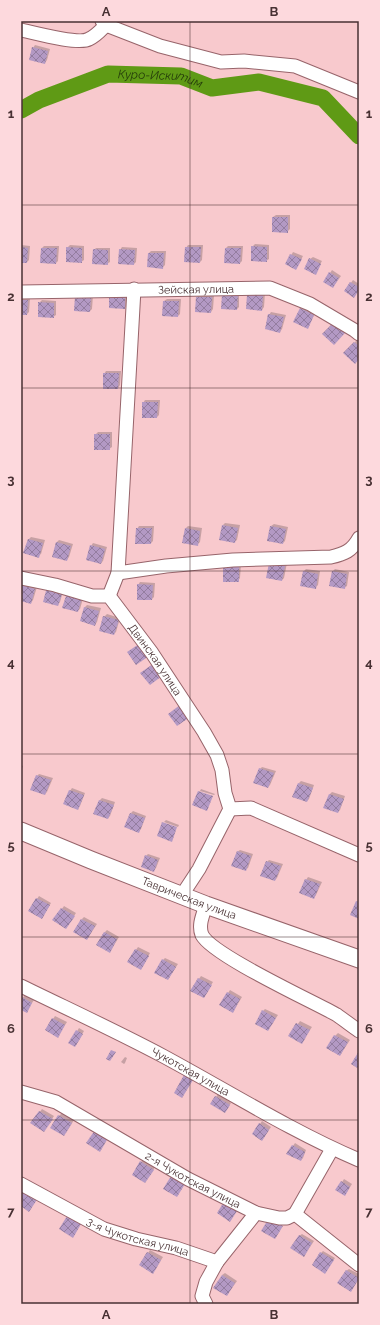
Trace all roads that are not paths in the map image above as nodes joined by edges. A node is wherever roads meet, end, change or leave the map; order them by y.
1 (104, 23) edge
2 (21, 30) edge
3 (359, 92) edge
4 (134, 289) junction
5 (21, 292) edge
6 (359, 334) edge
7 (359, 538) edge
8 (118, 573) junction
9 (21, 578) edge
10 (109, 596) junction
11 (230, 809) junction
12 (21, 831) edge
13 (359, 855) edge
14 (182, 895) junction
15 (206, 905) junction
16 (359, 959) edge
17 (21, 986) edge
18 (359, 1031) edge
19 (21, 1092) edge
20 (332, 1148) junction
21 (359, 1160) edge
22 (21, 1184) edge
23 (256, 1213) junction
24 (295, 1214) junction
25 (217, 1262) junction
26 (359, 1264) edge
27 (206, 1304) edge

1 - 2 street
1 - 3 street
4 - 5 street, Зейская улица
4 - 6 street, Зейская улица
4 - 8 street
7 - 8 street
8 - 10 street
9 - 10 street
10 - 11 street, Двинская улица
11 - 13 street
11 - 14 street
12 - 14 main road, Таврическая улица
14 - 15 main road, Таврическая улица
15 - 16 main road, Таврическая улица
15 - 18 street
17 - 20 street, Чукотская улица
19 - 23 street, 2-я Чукотская улица
20 - 21 street, Чукотская улица
20 - 24 street
22 - 25 street, 3-я Чукотская улица
23 - 24 street, 2-я Чукотская улица
23 - 25 street
24 - 26 street
25 - 27 street

